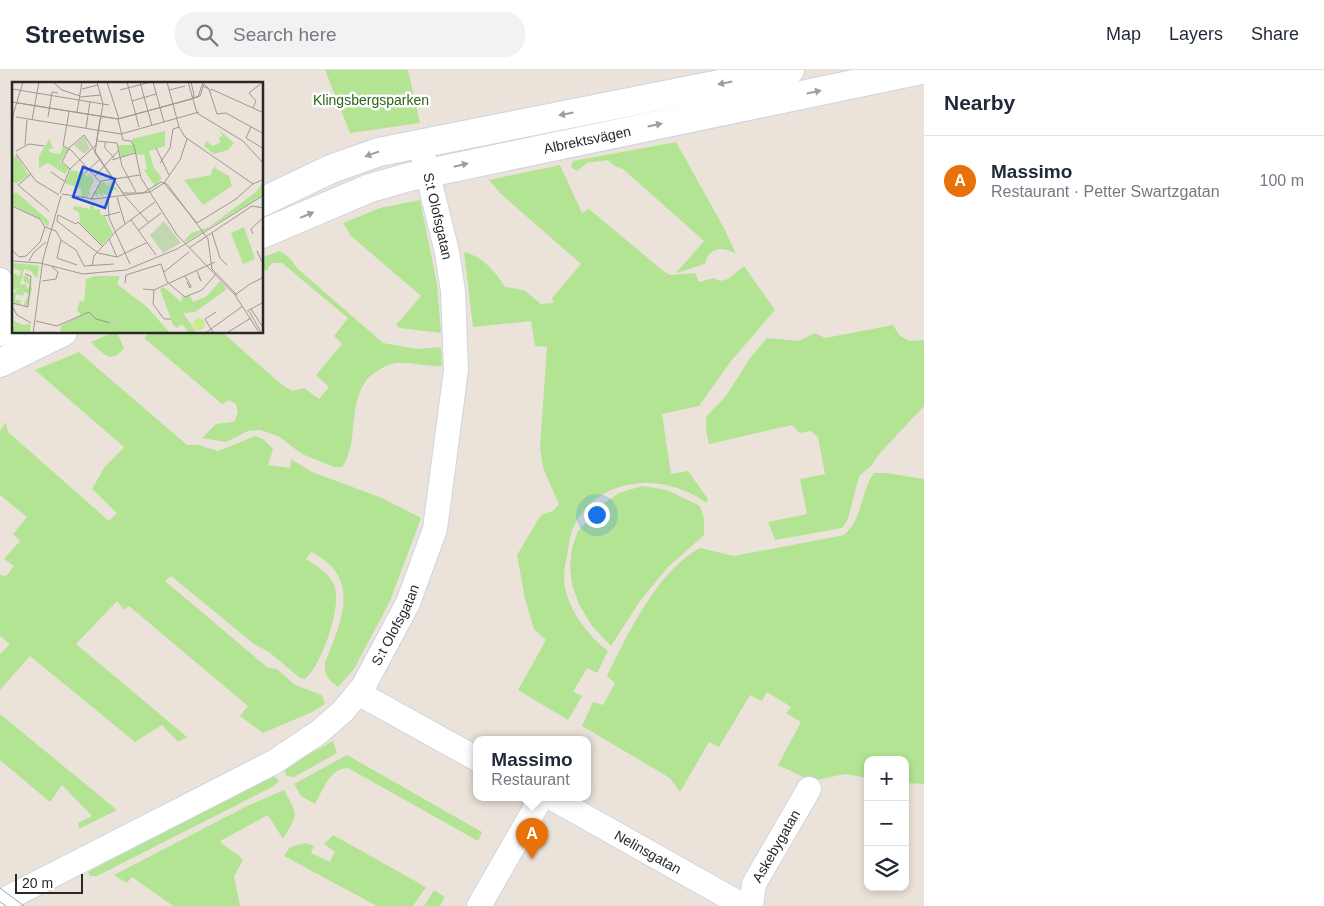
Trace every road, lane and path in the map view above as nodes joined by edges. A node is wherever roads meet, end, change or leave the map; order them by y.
1 (790, 70) edge
2 (921, 70) edge
3 (420, 143) junction
4 (428, 172) junction
5 (264, 201) edge
6 (264, 233) edge
7 (0, 280) edge
8 (12, 315) edge
9 (12, 327) edge
10 (0, 332) edge
11 (55, 334) edge
12 (22, 342) edge
13 (0, 363) edge
14 (358, 693) junction
15 (473, 757) edge
16 (809, 789) dead end
17 (539, 801) edge
18 (557, 801) edge
19 (5, 901) edge
20 (479, 906) edge
21 (744, 906) edge
22 (751, 906) edge

1 -> 3 main road, Albrektsvägen
4 -> 2 main road, Albrektsvägen
3 - 4 street, S:t Olofsgatan
3 -> 5 main road, Albrektsvägen
6 -> 4 main road, Albrektsvägen
4 - 14 street, S:t Olofsgatan
7 - 8 street
9 - 10 main road
11 - 12 main road
12 - 13 main road
14 - 15 street
14 - 19 street, S:t Olofsgatan
16 - 22 street, Askebygatan
17 - 20 street
18 - 21 street, Nelinsgatan

